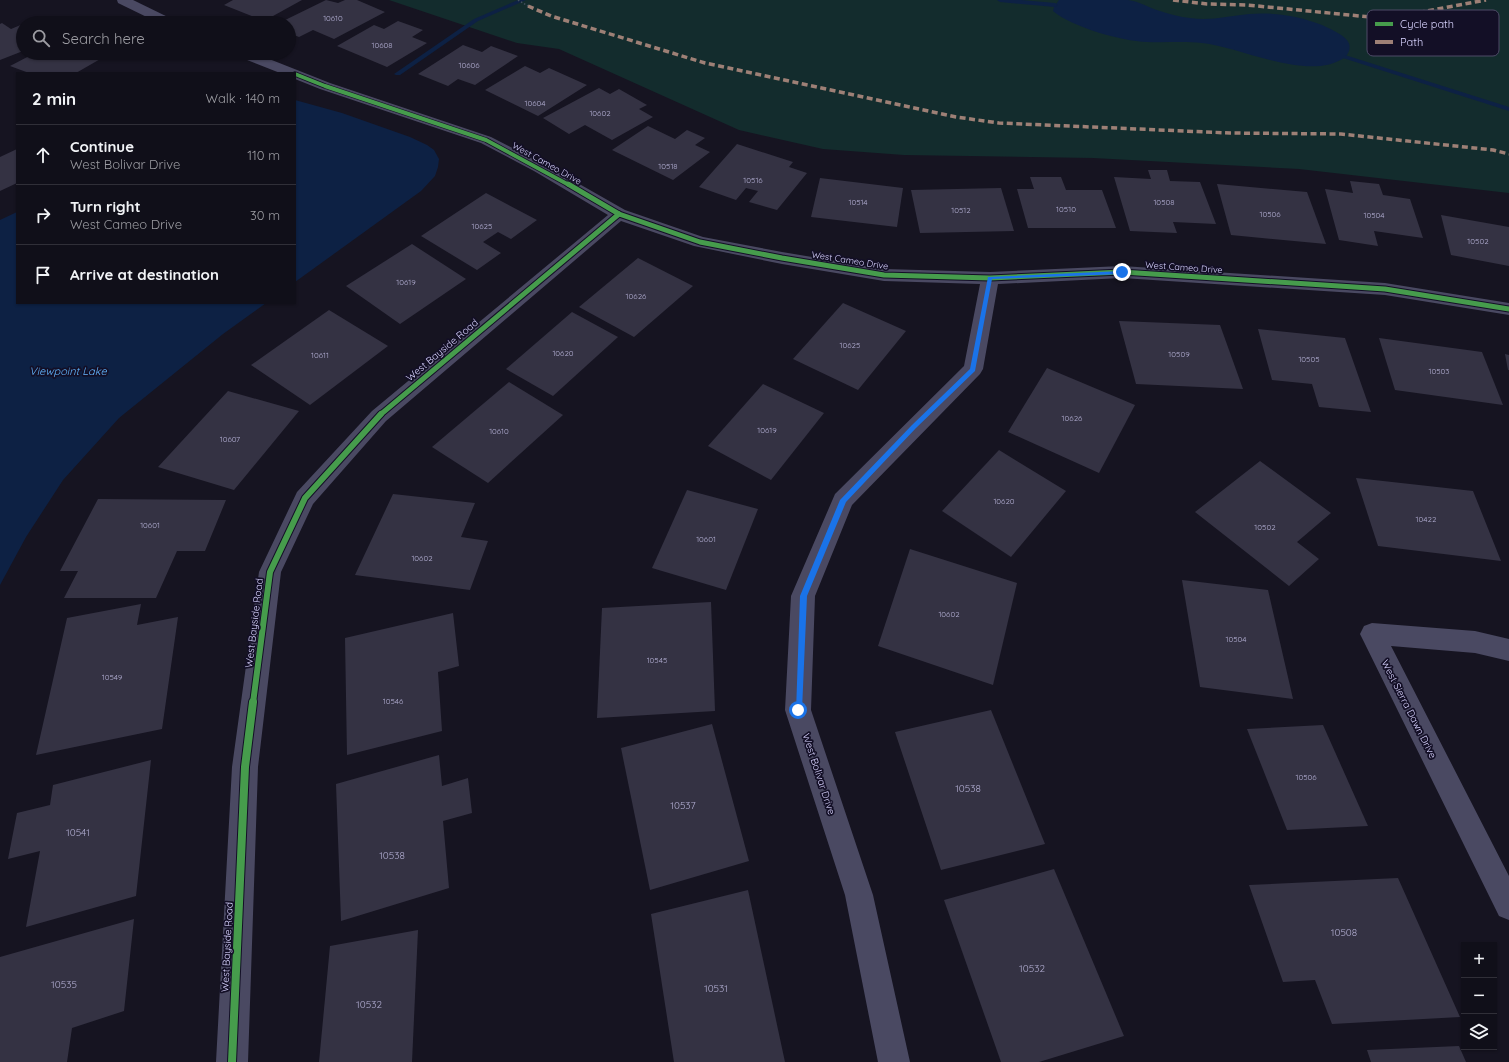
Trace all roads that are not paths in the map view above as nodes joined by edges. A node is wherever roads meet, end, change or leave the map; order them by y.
1 (123, 0) edge
2 (154, 16) edge
3 (260, 60) edge
4 (291, 72) edge
5 (296, 74) edge
6 (619, 214) junction
7 (990, 278) junction
8 (1509, 309) edge
9 (1509, 650) edge
10 (1509, 906) edge
11 (232, 1062) edge
12 (894, 1062) edge

1 - 2 street
3 - 4 street, West Cameo Drive
5 - 6 street, West Cameo Drive
6 - 7 street, West Cameo Drive
6 - 11 street, West Bayside Road
7 - 8 street, West Cameo Drive
7 - 12 street, West Bolivar Drive
9 - 10 street, West Sierra Dawn Drive

